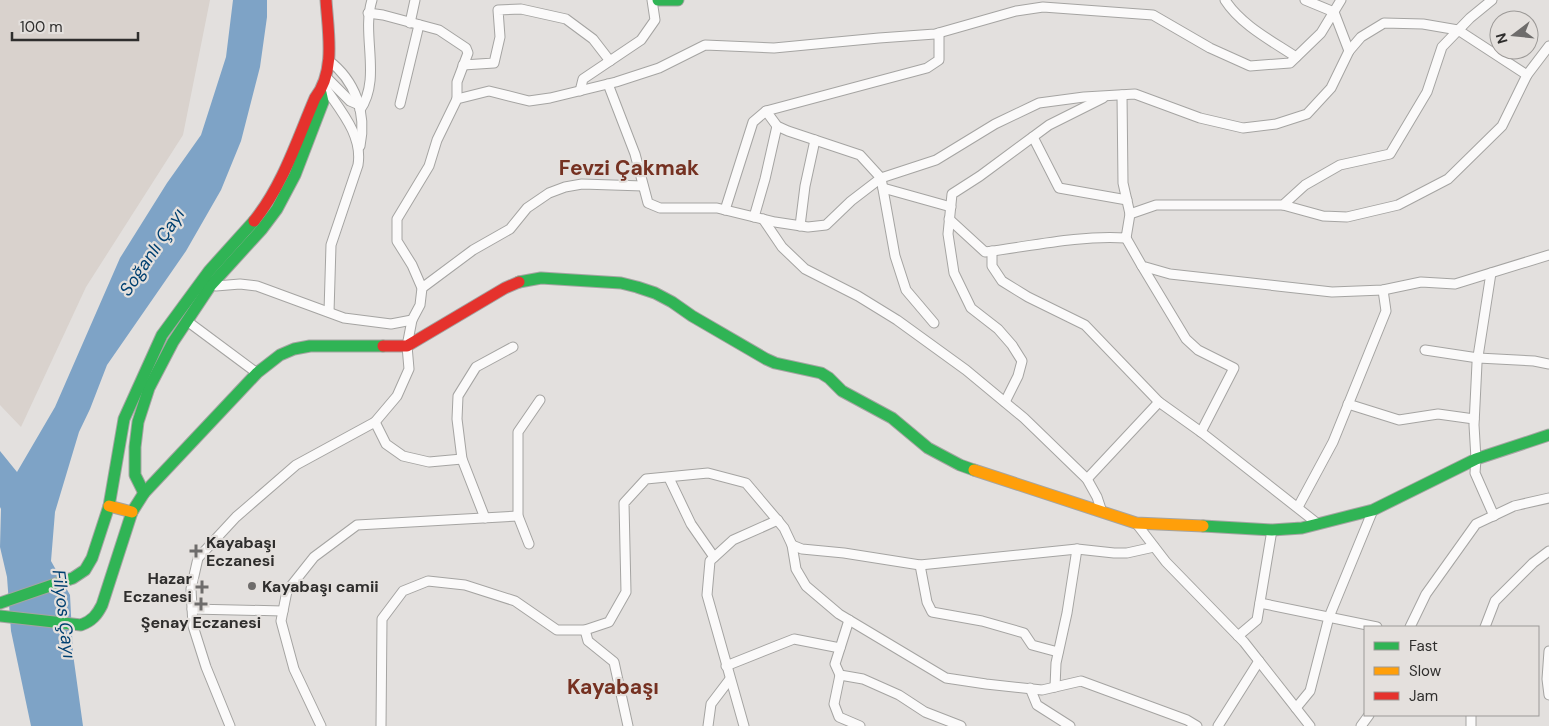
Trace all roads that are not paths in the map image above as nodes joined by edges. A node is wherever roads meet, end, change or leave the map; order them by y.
1 (326, 0) edge
2 (372, 0) edge
3 (415, 0) edge
4 (652, 0) edge
5 (658, 0) edge
6 (678, 0) edge
7 (1225, 0) edge
8 (1305, 0) edge
9 (1341, 0) edge
10 (1492, 0) edge
11 (368, 12) junction
12 (1334, 12) junction
13 (414, 24) junction
14 (1458, 30) junction
15 (939, 33) junction
16 (1548, 49) edge
17 (1349, 50) junction
18 (1296, 57) junction
19 (328, 60) junction
20 (610, 61) junction
21 (463, 65) junction
22 (1527, 75) junction
23 (608, 84) junction
24 (324, 85) junction
25 (580, 91) junction
26 (1122, 95) junction
27 (1108, 96) junction
28 (457, 99) junction
29 (400, 104) dead end
30 (358, 107) junction
31 (766, 111) junction
32 (777, 126) junction
33 (1033, 137) junction
34 (815, 140) junction
35 (359, 148) junction
36 (881, 178) junction
37 (643, 186) junction
38 (883, 188) junction
39 (1127, 200) junction
40 (1283, 205) junction
41 (950, 207) junction
42 (725, 210) junction
43 (1130, 214) junction
44 (758, 218) junction
45 (949, 219) junction
46 (800, 226) junction
47 (1126, 238) junction
48 (992, 251) junction
49 (1549, 255) edge
50 (1142, 266) junction
51 (1491, 273) junction
52 (206, 283) junction
53 (422, 288) junction
54 (1383, 290) junction
55 (329, 312) junction
56 (187, 320) junction
57 (412, 320) junction
58 (934, 323) dead end
59 (407, 346) junction
60 (513, 347) dead end
61 (1425, 350) dead end
62 (1478, 358) junction
63 (1549, 364) edge
64 (257, 373) junction
65 (540, 400) dead end
66 (1005, 402) junction
67 (1159, 402) junction
68 (1348, 404) junction
69 (1474, 419) junction
70 (375, 422) junction
71 (1201, 432) junction
72 (1549, 435) edge
73 (1476, 459) junction
74 (462, 460) junction
75 (115, 472) junction
76 (135, 475) junction
77 (669, 478) junction
78 (1087, 480) junction
79 (144, 493) junction
80 (1549, 498) edge
81 (109, 506) junction
82 (1298, 507) junction
83 (1373, 510) junction
84 (132, 512) junction
85 (1102, 512) junction
86 (518, 516) junction
87 (1494, 516) junction
88 (485, 518) junction
89 (778, 520) junction
90 (1136, 524) junction
91 (1318, 524) junction
92 (1272, 530) junction
93 (529, 544) dead end
94 (792, 545) junction
95 (1154, 547) junction
96 (1076, 549) junction
97 (1549, 552) edge
98 (714, 557) junction
99 (920, 566) junction
100 (0, 603) edge
101 (1260, 603) junction
102 (192, 609) junction
103 (283, 611) junction
104 (0, 616) edge
105 (1329, 617) junction
106 (849, 620) junction
107 (1372, 626) edge
108 (1410, 626) edge
109 (1485, 626) edge
110 (584, 630) junction
111 (1238, 636) junction
112 (840, 648) junction
113 (1549, 651) edge
114 (1058, 652) junction
115 (1259, 661) junction
116 (726, 666) junction
117 (840, 675) junction
118 (730, 679) junction
119 (1055, 687) junction
120 (1030, 688) junction
121 (1549, 695) edge
122 (1296, 708) junction
123 (230, 726) edge
124 (322, 726) edge
125 (381, 726) edge
126 (628, 726) edge
127 (708, 726) edge
128 (744, 726) edge
129 (860, 726) edge
130 (961, 726) edge
131 (1070, 726) edge
132 (1197, 726) edge
133 (1218, 726) edge
134 (1310, 726) edge

1 - 19 street
2 - 11 street
3 - 13 street
4 - 20 street
5 - 6 street
7 - 18 street
8 - 12 street
9 - 12 street
10 - 14 street
11 - 13 street
11 - 30 street
12 - 17 street
12 - 18 street
13 - 21 street
13 - 29 street
14 - 17 street
14 - 22 street
14 - 40 street
15 - 18 street
15 - 23 street
15 - 31 street
16 - 22 street
17 - 26 street
19 - 24 street
19 - 30 street
20 - 21 street
20 - 25 street
21 - 28 street
22 - 40 street
23 - 25 street
23 - 37 street
24 - 30 street
24 - 35 street
24 - 52 street
25 - 28 street
26 - 27 street
26 - 39 street
27 - 33 street
27 - 36 street
28 - 53 street
30 - 35 street
31 - 32 street
31 - 42 street
32 - 34 street
32 - 44 street
33 - 39 street
33 - 41 street
34 - 36 street
34 - 46 street
35 - 55 street
36 - 38 street
36 - 46 street
37 - 42 street
37 - 53 street
38 - 41 street
38 - 58 street
39 - 43 street
40 - 43 street
41 - 45 street
42 - 44 street
43 - 47 street
44 - 46 street
44 - 66 street
45 - 48 street
45 - 66 street
47 - 48 street
47 - 50 street
48 - 67 street
49 - 51 street
50 - 54 street
50 - 71 street
51 - 54 street
51 - 62 street
52 - 55 street
52 - 56 street
52 - 75 street
53 - 57 street
54 - 68 street
55 - 57 street
56 - 64 street
56 - 76 street
57 - 59 street
59 - 64 street
59 - 70 street
59 - 85 street
60 - 74 street
61 - 62 street
62 - 63 street
62 - 69 street
64 - 79 street
65 - 86 street
66 - 78 street
67 - 71 street
67 - 78 street
68 - 69 street
68 - 82 street
69 - 73 street
70 - 74 street
70 - 102 street
71 - 82 street
72 - 73 street
73 - 83 street
73 - 87 street
74 - 88 street
75 - 76 street
75 - 81 street
76 - 79 street
77 - 89 street
77 - 98 street
77 - 110 street
78 - 85 street
79 - 84 street
80 - 87 street
81 - 84 street
81 - 100 street
82 - 91 street
83 - 91 street
83 - 105 street
84 - 104 street
85 - 90 street
86 - 88 street
86 - 93 street
87 - 108 street
88 - 103 street
89 - 94 street
89 - 98 street
90 - 92 street
90 - 95 street
91 - 92 street
92 - 101 street
94 - 99 street
94 - 106 street
95 - 96 street
95 - 111 street
96 - 99 street
96 - 114 street
97 - 109 street
98 - 116 street
99 - 114 street
101 - 105 street
101 - 111 street
102 - 103 street
102 - 123 street
103 - 124 street
105 - 107 street
105 - 122 street
106 - 112 street
106 - 120 street
110 - 125 street
110 - 126 street
111 - 115 street
112 - 116 street
112 - 117 street
113 - 121 street
114 - 119 street
115 - 122 street
115 - 133 street
116 - 118 street
117 - 129 street
117 - 130 street
118 - 127 street
118 - 128 street
119 - 120 street
119 - 132 street
120 - 131 street
122 - 134 street

